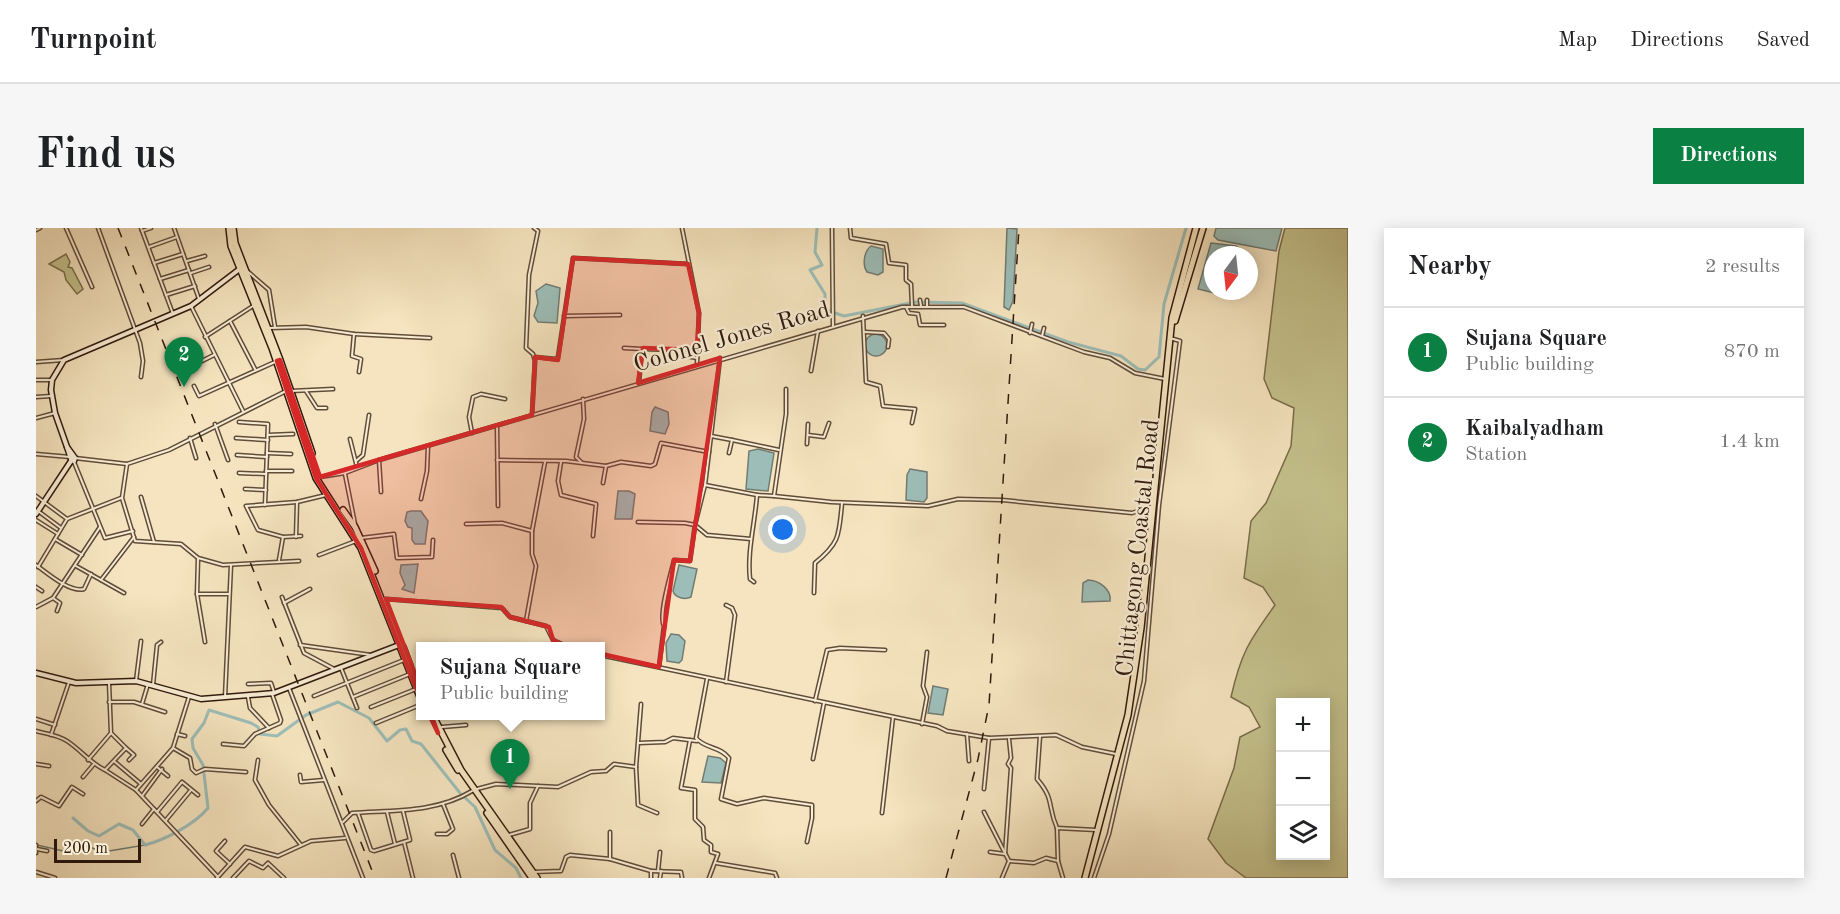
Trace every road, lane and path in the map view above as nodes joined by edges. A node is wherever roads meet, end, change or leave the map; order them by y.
1 (40, 228) edge
2 (66, 228) edge
3 (98, 228) edge
4 (152, 228) edge
5 (174, 228) edge
6 (231, 228) edge
7 (534, 228) edge
8 (682, 228) edge
9 (832, 228) edge
10 (850, 228) edge
11 (1196, 228) edge
12 (1203, 228) edge
13 (36, 230) edge
14 (142, 230) edge
15 (177, 237) junction
16 (148, 247) junction
17 (184, 253) junction
18 (205, 256) dead end
19 (187, 261) junction
20 (154, 263) junction
21 (688, 264) junction
22 (209, 267) dead end
23 (244, 268) junction
24 (191, 271) junction
25 (160, 279) junction
26 (195, 285) junction
27 (92, 286) dead end
28 (166, 295) junction
29 (920, 300) dead end
30 (927, 300) dead end
31 (935, 300) dead end
32 (200, 301) junction
33 (957, 301) dead end
34 (897, 303) dead end
35 (256, 305) junction
36 (920, 305) junction
37 (927, 305) junction
38 (935, 305) junction
39 (191, 306) junction
40 (912, 306) junction
41 (957, 306) junction
42 (906, 307) junction
43 (872, 308) dead end
44 (897, 308) junction
45 (987, 311) dead end
46 (173, 314) junction
47 (872, 314) junction
48 (620, 315) dead end
49 (564, 316) junction
50 (863, 316) junction
51 (985, 316) junction
52 (230, 320) junction
53 (1032, 324) dead end
54 (944, 325) dead end
55 (833, 326) junction
56 (272, 327) junction
57 (1044, 328) dead end
58 (134, 329) junction
59 (818, 331) junction
60 (1031, 331) junction
61 (865, 332) junction
62 (354, 334) junction
63 (1042, 335) junction
64 (206, 337) junction
65 (430, 338) dead end
66 (1170, 338) junction
67 (888, 347) dead end
68 (624, 348) dead end
69 (642, 349) junction
70 (214, 355) junction
71 (535, 357) junction
72 (697, 358) junction
73 (720, 358) junction
74 (64, 360) junction
75 (279, 360) junction
76 (36, 362) edge
77 (698, 365) junction
78 (188, 368) dead end
79 (255, 369) junction
80 (811, 371) dead end
81 (359, 372) dead end
82 (141, 377) dead end
83 (1165, 379) junction
84 (36, 380) edge
85 (52, 380) junction
86 (228, 382) junction
87 (639, 382) junction
88 (194, 386) dead end
89 (333, 389) dead end
90 (786, 389) dead end
91 (289, 391) junction
92 (306, 391) junction
93 (52, 396) junction
94 (36, 397) edge
95 (505, 399) dead end
96 (584, 399) junction
97 (326, 408) dead end
98 (243, 411) junction
99 (55, 413) junction
100 (532, 414) junction
101 (369, 416) dead end
102 (36, 418) edge
103 (239, 422) dead end
104 (829, 423) dead end
105 (912, 423) dead end
106 (215, 424) junction
107 (808, 424) dead end
108 (497, 426) junction
109 (472, 433) junction
110 (294, 434) dead end
111 (268, 435) junction
112 (808, 435) junction
113 (711, 436) junction
114 (190, 438) junction
115 (236, 438) dead end
116 (350, 439) dead end
117 (268, 440) junction
118 (732, 440) junction
119 (807, 444) dead end
120 (428, 446) junction
121 (779, 450) junction
122 (709, 452) junction
123 (729, 453) dead end
124 (36, 454) edge
125 (291, 454) dead end
126 (237, 455) dead end
127 (267, 455) junction
128 (196, 458) dead end
129 (73, 459) junction
130 (228, 460) dead end
131 (379, 460) junction
132 (497, 460) junction
133 (356, 461) junction
134 (545, 461) junction
135 (561, 461) junction
136 (582, 462) junction
137 (127, 464) junction
138 (606, 466) junction
139 (357, 467) junction
140 (292, 471) dead end
141 (266, 472) junction
142 (239, 473) dead end
143 (345, 473) junction
144 (320, 477) junction
145 (603, 483) dead end
146 (705, 485) junction
147 (245, 489) dead end
148 (266, 490) junction
149 (381, 492) dead end
150 (326, 495) junction
151 (758, 495) junction
152 (36, 496) edge
153 (774, 496) junction
154 (141, 497) dead end
155 (122, 498) junction
156 (421, 500) dead end
157 (44, 502) junction
158 (297, 502) junction
159 (842, 503) junction
160 (1159, 504) junction
161 (265, 506) junction
162 (498, 506) dead end
163 (1152, 507) junction
164 (94, 510) junction
165 (37, 512) edge
166 (67, 519) junction
167 (36, 520) edge
168 (638, 522) dead end
169 (466, 524) dead end
170 (695, 525) junction
171 (100, 527) junction
172 (355, 527) junction
173 (61, 528) junction
174 (133, 531) junction
175 (532, 531) junction
176 (58, 534) junction
177 (301, 536) dead end
178 (593, 536) dead end
179 (134, 537) junction
180 (283, 537) junction
181 (297, 537) junction
182 (55, 539) junction
183 (359, 539) junction
184 (751, 539) junction
185 (433, 540) dead end
186 (154, 542) junction
187 (82, 555) junction
188 (319, 555) dead end
189 (198, 558) junction
190 (279, 560) junction
191 (299, 561) dead end
192 (37, 566) edge
193 (76, 566) junction
194 (231, 566) junction
195 (92, 574) junction
196 (101, 580) junction
197 (754, 582) dead end
198 (63, 584) junction
199 (36, 587) edge
200 (310, 589) dead end
201 (42, 591) dead end
202 (124, 593) dead end
203 (814, 593) dead end
204 (197, 594) junction
205 (229, 594) junction
206 (282, 597) dead end
207 (53, 598) junction
208 (386, 599) junction
209 (284, 603) junction
210 (726, 605) dead end
211 (36, 607) edge
212 (57, 611) dead end
213 (526, 621) junction
214 (141, 641) dead end
215 (161, 642) dead end
216 (205, 642) dead end
217 (556, 642) edge
218 (300, 645) junction
219 (399, 645) junction
220 (885, 650) dead end
221 (927, 652) dead end
222 (371, 655) junction
223 (605, 656) edge
224 (404, 660) junction
225 (659, 666) junction
226 (341, 667) junction
227 (336, 670) junction
228 (36, 673) edge
229 (410, 674) junction
230 (707, 680) junction
231 (69, 681) junction
232 (136, 681) junction
233 (109, 682) junction
234 (726, 682) junction
235 (347, 683) junction
236 (248, 684) dead end
237 (416, 684) edge
238 (151, 685) junction
239 (416, 686) edge
240 (289, 688) junction
241 (416, 691) edge
242 (273, 693) junction
243 (248, 695) junction
244 (314, 696) dead end
245 (189, 697) junction
246 (225, 697) junction
247 (353, 697) junction
248 (815, 701) junction
249 (110, 702) junction
250 (824, 703) junction
251 (142, 704) junction
252 (641, 704) dead end
253 (416, 707) edge
254 (357, 708) dead end
255 (371, 708) dead end
256 (165, 712) dead end
257 (892, 717) junction
258 (36, 719) edge
259 (433, 720) edge
260 (376, 723) dead end
261 (922, 723) junction
262 (55, 725) junction
263 (466, 725) dead end
264 (269, 729) junction
265 (36, 731) edge
266 (439, 731) junction
267 (111, 733) junction
268 (177, 734) junction
269 (51, 735) junction
270 (967, 735) junction
271 (185, 736) dead end
272 (1040, 736) junction
273 (989, 738) junction
274 (1009, 739) junction
275 (690, 740) junction
276 (699, 742) junction
277 (639, 743) junction
278 (223, 744) dead end
279 (126, 748) junction
280 (173, 748) junction
281 (1118, 755) junction
282 (813, 759) dead end
283 (88, 760) junction
284 (129, 760) dead end
285 (258, 760) dead end
286 (969, 761) dead end
287 (115, 762) junction
288 (36, 764) edge
289 (94, 764) junction
290 (49, 766) dead end
291 (157, 767) junction
292 (636, 767) junction
293 (162, 769) junction
294 (105, 770) junction
295 (246, 772) dead end
296 (300, 775) dead end
297 (168, 776) dead end
298 (83, 777) dead end
299 (324, 780) junction
300 (141, 784) junction
301 (538, 786) junction
302 (984, 789) dead end
303 (136, 790) junction
304 (191, 790) junction
305 (474, 791) junction
306 (83, 794) dead end
307 (198, 795) dead end
308 (142, 796) junction
309 (36, 801) edge
310 (443, 804) junction
311 (154, 809) junction
312 (403, 811) junction
313 (158, 812) junction
314 (387, 812) junction
315 (984, 812) dead end
316 (358, 813) junction
317 (657, 813) dead end
318 (882, 813) dead end
319 (166, 820) junction
320 (343, 822) junction
321 (142, 824) dead end
322 (1057, 828) junction
323 (1096, 830) junction
324 (610, 831) dead end
325 (437, 834) dead end
326 (507, 836) junction
327 (345, 838) junction
328 (225, 842) dead end
329 (404, 842) junction
330 (807, 842) dead end
331 (395, 844) junction
332 (301, 845) junction
333 (37, 847) edge
334 (47, 851) dead end
335 (660, 852) dead end
336 (990, 852) dead end
337 (36, 853) edge
338 (1005, 854) junction
339 (453, 855) dead end
340 (610, 859) junction
341 (1009, 861) junction
342 (1058, 861) junction
343 (716, 863) junction
344 (230, 864) junction
345 (651, 871) junction
346 (659, 871) junction
347 (36, 872) edge
348 (534, 876) edge
349 (218, 877) edge
350 (55, 878) edge
351 (233, 878) edge
352 (284, 878) edge
353 (363, 878) edge
354 (413, 878) edge
355 (459, 878) edge
356 (651, 878) edge
357 (660, 878) edge
358 (682, 878) edge
359 (709, 878) edge
360 (777, 878) edge
361 (1002, 878) edge
362 (1063, 878) edge
363 (1085, 878) edge
364 (1094, 878) edge

1 - 13 street
2 - 27 street
3 - 58 street
4 - 14 street
5 - 15 street
6 - 23 highway
7 - 71 street
8 - 21 street
9 - 55 street
10 - 40 street
11 - 66 highway
12 - 66 highway
14 - 16 street
15 - 16 street
15 - 17 street
16 - 20 street
17 - 19 street
17 - 20 street
18 - 19 street
19 - 24 street
20 - 25 street
21 - 49 street
21 - 72 street
22 - 24 street
23 - 32 street
23 - 35 highway
23 - 56 highway
23 - 56 street
24 - 25 street
24 - 26 street
25 - 28 street
26 - 28 street
26 - 32 street
28 - 46 street
29 - 36 street
30 - 37 street
31 - 38 street
32 - 39 street
33 - 41 street
34 - 44 street
35 - 52 street
35 - 75 highway
36 - 37 street, Colonel Jones Road
36 - 40 street, Colonel Jones Road
37 - 38 street, Colonel Jones Road
38 - 41 street, Colonel Jones Road
39 - 46 street
39 - 64 street
40 - 42 street, Colonel Jones Road
41 - 51 street, Colonel Jones Road
42 - 44 street, Colonel Jones Road
42 - 54 street
43 - 47 street
44 - 47 street, Colonel Jones Road
45 - 51 street
46 - 58 street
47 - 50 street, Colonel Jones Road
48 - 49 street
49 - 71 street
50 - 55 street, Colonel Jones Road
50 - 61 street
51 - 60 street, Colonel Jones Road
52 - 64 street
52 - 79 street
53 - 60 street
55 - 59 street, Colonel Jones Road
56 - 62 street
56 - 75 highway
57 - 63 street
58 - 74 street
58 - 82 street
59 - 73 street, Colonel Jones Road
59 - 80 street
60 - 63 street, Colonel Jones Road
61 - 67 street
61 - 105 street
62 - 65 street
62 - 81 street
63 - 83 street, Colonel Jones Road
64 - 70 street
66 - 83 highway
66 - 160 street, Chittagong Coastal Road
68 - 69 street
69 - 72 street
69 - 87 street
70 - 78 street
70 - 86 street
71 - 100 street
72 - 77 street
73 - 77 street, Colonel Jones Road
73 - 113 street
74 - 76 street
74 - 85 street
75 - 79 street
75 - 91 highway
77 - 87 street, Colonel Jones Road
79 - 86 street
83 - 163 highway
84 - 85 street
85 - 93 street
86 - 88 street
86 - 98 street
87 - 96 street, Colonel Jones Road
89 - 92 street
90 - 121 street
91 - 92 street
91 - 98 street
91 - 144 highway
91 - 150 highway
92 - 97 street
93 - 94 street
93 - 99 street
95 - 109 street
96 - 100 street, Colonel Jones Road
96 - 136 street
98 - 106 street
99 - 102 street
99 - 129 street
100 - 108 street, Colonel Jones Road
101 - 133 street
103 - 111 street
104 - 112 street
106 - 114 street
106 - 130 street
107 - 112 street
108 - 109 street, Colonel Jones Road
108 - 132 street
109 - 120 street, Colonel Jones Road
110 - 111 street
111 - 117 street
112 - 119 street
113 - 118 street
113 - 122 street
114 - 128 street
114 - 137 street
115 - 117 street
116 - 133 street
117 - 127 street
118 - 121 street
118 - 123 street
120 - 131 street, Colonel Jones Road
120 - 156 street
121 - 153 street
122 - 138 street
122 - 146 street
124 - 129 street
125 - 127 street
126 - 127 street
127 - 141 street
129 - 137 street
129 - 157 street
129 - 164 street
131 - 139 street, Colonel Jones Road
131 - 149 street
132 - 134 street
132 - 162 street
133 - 139 street
134 - 135 street
134 - 175 street
135 - 136 street
135 - 178 street
136 - 138 street
137 - 155 street
138 - 145 street
139 - 143 street, Colonel Jones Road
140 - 141 street
141 - 142 street
141 - 148 street
143 - 144 street, Colonel Jones Road
143 - 172 street
144 - 172 highway
146 - 151 street
146 - 170 street
147 - 148 street
148 - 161 street
150 - 158 street
150 - 183 highway
151 - 153 street
151 - 184 street
152 - 157 street
153 - 159 street
154 - 186 street
155 - 164 street
155 - 174 street
157 - 165 street
157 - 166 street
158 - 161 street
158 - 181 street
159 - 163 street
159 - 203 street
160 - 163 street
160 - 364 street, Chittagong Coastal Road
161 - 180 street
163 - 281 highway
164 - 166 street
164 - 171 street
165 - 173 street
166 - 173 street
167 - 176 street
168 - 170 street
169 - 175 street
170 - 184 street
170 - 225 street
171 - 174 street
171 - 187 street
172 - 183 highway
173 - 176 street
174 - 179 street
175 - 213 street
176 - 182 street
177 - 181 street
179 - 186 street
179 - 196 street
180 - 181 street
180 - 190 street
182 - 187 street
182 - 192 street
183 - 185 street
183 - 188 street
183 - 208 highway
183 - 219 highway
184 - 197 street
186 - 189 street
187 - 193 street
189 - 194 street
189 - 204 street
190 - 191 street
190 - 194 street
192 - 198 street
193 - 195 street
193 - 198 street
194 - 205 street
195 - 196 street
195 - 198 street
196 - 202 street
198 - 207 street
199 - 201 street
200 - 209 street
204 - 205 street
204 - 216 street
205 - 246 street
206 - 209 street
207 - 211 street
207 - 212 street
208 - 213 street
208 - 237 highway
209 - 218 street
210 - 234 street
213 - 217 street
214 - 232 street
215 - 238 street
218 - 222 street
218 - 227 street
219 - 222 street
219 - 224 highway
220 - 248 street
221 - 261 street
222 - 226 street
223 - 225 street
224 - 229 highway
224 - 235 street
225 - 230 street
226 - 227 street
226 - 235 street
227 - 240 street
228 - 231 street
229 - 239 highway
229 - 247 street
230 - 234 street
230 - 276 street
231 - 233 street
231 - 262 street
232 - 233 street
232 - 238 street
233 - 249 street
234 - 248 street
235 - 244 street
235 - 247 street
236 - 242 street
238 - 245 street
238 - 251 street
240 - 242 street
240 - 299 street
241 - 255 street
242 - 243 street
242 - 264 street
243 - 246 street
243 - 264 street
245 - 246 street
245 - 268 street
247 - 254 street
248 - 250 street
249 - 251 street
249 - 267 street
250 - 257 street
250 - 282 street
251 - 256 street
252 - 277 street
253 - 260 street
257 - 261 street
257 - 318 street
258 - 262 street
259 - 266 highway
261 - 270 street
262 - 269 street
263 - 266 street
264 - 278 street
265 - 269 street
266 - 305 highway
267 - 279 street
267 - 283 street
268 - 271 street
268 - 280 street
269 - 283 street
270 - 273 street
270 - 286 street
272 - 274 street
272 - 281 street
272 - 322 street
273 - 274 street
273 - 302 street
274 - 338 street
275 - 276 street
275 - 277 street
275 - 343 street
276 - 330 street
277 - 292 street
279 - 284 street
279 - 287 street
280 - 291 street
280 - 295 street
281 - 323 highway
283 - 289 street
285 - 332 street
287 - 294 street
287 - 300 street
288 - 290 street
289 - 294 street
289 - 298 street
291 - 293 street
291 - 300 street
292 - 301 street
292 - 317 street
293 - 297 street
293 - 308 street
294 - 303 street
296 - 299 street
299 - 320 street
300 - 303 street
301 - 305 street
301 - 326 street
303 - 308 street
304 - 307 street
304 - 313 street
304 - 319 street
305 - 310 street
305 - 326 highway
305 - 348 highway
306 - 309 street
308 - 311 street
310 - 312 street
310 - 325 street
311 - 313 street
311 - 321 street
312 - 314 street
312 - 329 street
313 - 319 street
314 - 316 street
314 - 331 street
315 - 338 street
316 - 320 street
316 - 331 street
319 - 349 street
320 - 327 street
322 - 323 street
322 - 342 street
323 - 363 highway
324 - 340 street
326 - 348 highway
327 - 332 street
327 - 353 street
328 - 344 street
329 - 331 street
329 - 354 street
332 - 344 street
333 - 334 street
333 - 337 street
335 - 346 street
336 - 338 street
338 - 341 street
339 - 355 street
340 - 345 street
340 - 348 street
341 - 342 street
341 - 361 street
342 - 362 street
343 - 359 street
343 - 360 street
344 - 349 street
345 - 346 street
345 - 356 street
346 - 357 street
346 - 358 street
347 - 350 street
351 - 352 street

